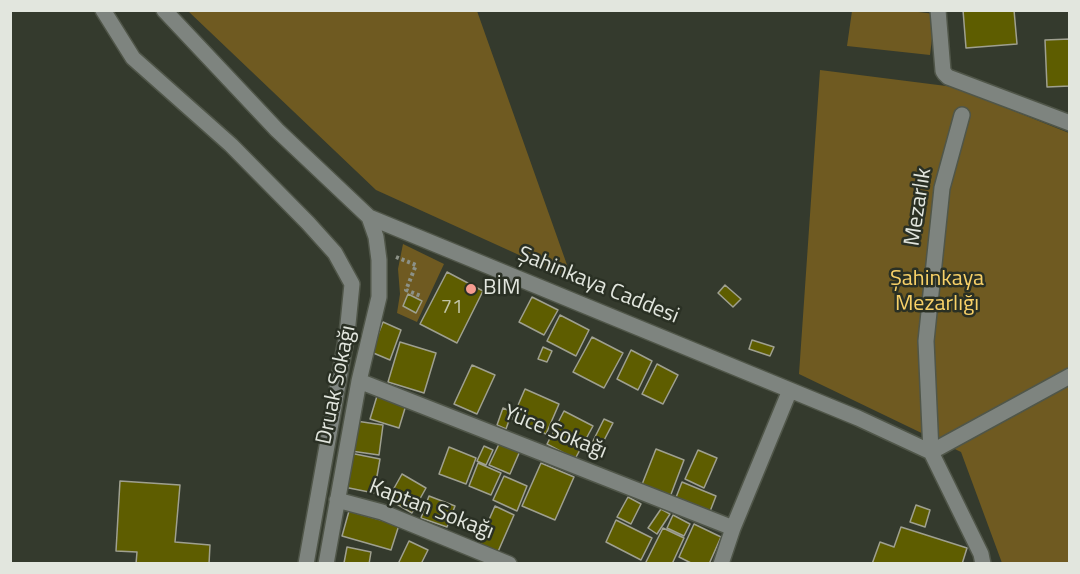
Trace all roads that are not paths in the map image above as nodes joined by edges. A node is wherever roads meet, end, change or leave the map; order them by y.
1 (103, 10) edge
2 (164, 10) edge
3 (938, 10) edge
4 (962, 115) dead end
5 (1070, 123) edge
6 (369, 217) junction
7 (1070, 376) edge
8 (359, 381) junction
9 (789, 390) junction
10 (931, 452) junction
11 (337, 500) junction
12 (733, 528) junction
13 (306, 564) edge
14 (326, 564) edge
15 (509, 564) edge
16 (722, 564) edge
17 (983, 564) edge

1 - 13 street
2 - 6 street, Şahinkaya Caddesi
3 - 5 street
4 - 10 street, Mezarlık
6 - 8 street, Druak Sokağı
6 - 9 street, Şahinkaya Caddesi
7 - 10 street
8 - 11 street, Druak Sokağı
8 - 12 street, Yüce Sokağı
9 - 10 street, Şahinkaya Caddesi
9 - 12 street
10 - 17 street
11 - 14 street, Druak Sokağı
11 - 15 street, Kaptan Sokağı
12 - 16 street

